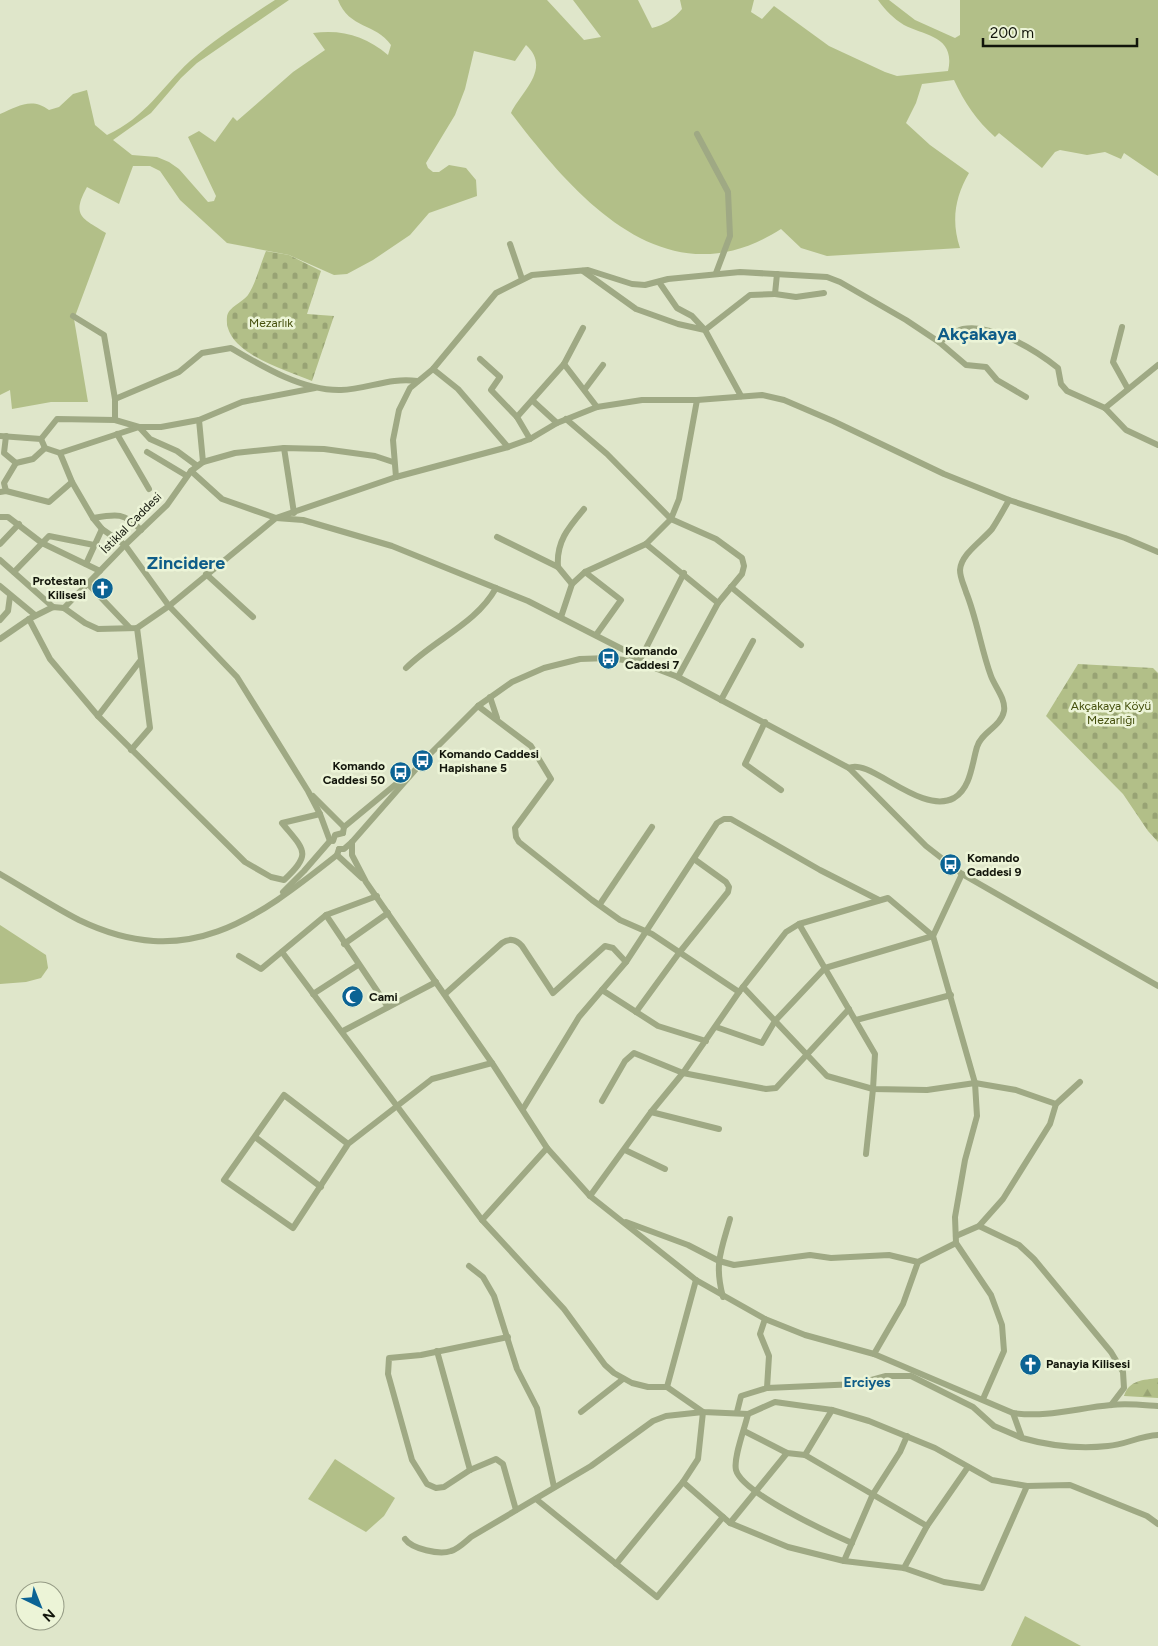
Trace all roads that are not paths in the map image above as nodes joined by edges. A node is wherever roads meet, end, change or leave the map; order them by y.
1 (697, 134) dead end
2 (510, 244) dead end
3 (582, 270) junction
4 (716, 273) junction
5 (777, 274) junction
6 (522, 279) junction
7 (659, 282) junction
8 (824, 293) dead end
9 (775, 294) junction
10 (73, 316) dead end
11 (1122, 327) dead end
12 (583, 328) dead end
13 (704, 330) junction
14 (939, 342) junction
15 (480, 359) dead end
16 (564, 364) junction
17 (603, 364) dead end
18 (1158, 365) edge
19 (433, 369) junction
20 (416, 381) junction
21 (315, 388) junction
22 (585, 389) junction
23 (1128, 389) junction
24 (741, 396) junction
25 (1026, 397) dead end
26 (115, 399) junction
27 (533, 400) junction
28 (697, 400) junction
29 (596, 407) junction
30 (1105, 408) junction
31 (517, 417) junction
32 (566, 419) junction
33 (115, 420) junction
34 (199, 420) junction
35 (557, 423) junction
36 (139, 427) junction
37 (117, 434) junction
38 (3, 436) edge
39 (41, 439) junction
40 (530, 439) junction
41 (1158, 445) edge
42 (508, 447) junction
43 (45, 448) junction
44 (284, 448) junction
45 (147, 452) dead end
46 (60, 453) junction
47 (203, 462) junction
48 (394, 462) junction
49 (16, 463) junction
50 (192, 471) junction
51 (396, 477) junction
52 (72, 482) junction
53 (150, 489) dead end
54 (3, 491) edge
55 (1009, 500) junction
56 (584, 509) dead end
57 (294, 513) junction
58 (0, 517) edge
59 (93, 518) junction
60 (276, 518) junction
61 (671, 519) junction
62 (19, 524) junction
63 (102, 529) junction
64 (141, 530) junction
65 (497, 537) dead end
66 (42, 543) junction
67 (0, 544) edge
68 (646, 544) junction
69 (94, 545) junction
70 (125, 545) junction
71 (1158, 552) edge
72 (0, 560) edge
73 (86, 564) junction
74 (558, 567) junction
75 (100, 571) junction
76 (14, 572) junction
77 (585, 572) junction
78 (684, 573) junction
79 (206, 574) junction
80 (88, 584) junction
81 (572, 584) junction
82 (0, 586) edge
83 (731, 587) junction
84 (496, 588) junction
85 (10, 596) junction
86 (718, 603) junction
87 (169, 606) junction
88 (53, 607) junction
89 (64, 608) junction
90 (253, 616) dead end
91 (561, 616) junction
92 (32, 617) junction
93 (0, 620) edge
94 (129, 627) junction
95 (136, 628) junction
96 (596, 635) junction
97 (0, 639) edge
98 (754, 641) dead end
99 (801, 645) dead end
100 (140, 661) junction
101 (639, 662) junction
102 (406, 668) dead end
103 (678, 677) junction
104 (490, 697) junction
105 (721, 700) junction
106 (478, 706) junction
107 (98, 716) junction
108 (497, 719) junction
109 (765, 722) junction
110 (131, 750) junction
111 (423, 762) junction
112 (849, 768) junction
113 (781, 790) dead end
114 (308, 791) junction
115 (320, 814) junction
116 (652, 827) dead end
117 (343, 830) junction
118 (331, 841) junction
119 (350, 843) junction
120 (338, 852) junction
121 (694, 859) junction
122 (0, 874) edge
123 (962, 874) junction
124 (366, 882) junction
125 (376, 896) junction
126 (880, 900) junction
127 (600, 904) junction
128 (266, 909) junction
129 (388, 913) junction
130 (326, 915) junction
131 (799, 924) junction
132 (647, 932) junction
133 (933, 936) junction
134 (344, 944) junction
135 (282, 952) junction
136 (679, 953) junction
137 (239, 956) dead end
138 (626, 962) junction
139 (358, 965) junction
140 (825, 968) junction
141 (436, 982) junction
142 (1158, 986) edge
143 (741, 989) junction
144 (602, 990) junction
145 (313, 994) junction
146 (445, 994) junction
147 (951, 995) junction
148 (388, 1007) junction
149 (849, 1009) junction
150 (636, 1012) junction
151 (856, 1020) junction
152 (775, 1022) junction
153 (716, 1027) junction
154 (343, 1031) junction
155 (706, 1041) junction
156 (806, 1055) junction
157 (492, 1062) junction
158 (684, 1073) junction
159 (1080, 1082) dead end
160 (975, 1083) junction
161 (873, 1089) junction
162 (602, 1101) dead end
163 (397, 1104) junction
164 (1056, 1104) junction
165 (523, 1109) junction
166 (651, 1112) junction
167 (720, 1129) dead end
168 (255, 1137) junction
169 (348, 1144) junction
170 (547, 1148) junction
171 (625, 1150) junction
172 (866, 1154) dead end
173 (665, 1169) dead end
174 (321, 1187) junction
175 (590, 1196) junction
176 (730, 1219) dead end
177 (482, 1220) junction
178 (620, 1220) junction
179 (979, 1226) junction
180 (956, 1236) junction
181 (956, 1243) junction
182 (719, 1261) junction
183 (918, 1262) junction
184 (469, 1266) dead end
185 (696, 1280) junction
186 (723, 1297) junction
187 (765, 1319) junction
188 (508, 1337) junction
189 (437, 1351) junction
190 (874, 1354) junction
191 (913, 1373) junction
192 (623, 1379) junction
193 (667, 1387) junction
194 (767, 1388) junction
195 (982, 1399) junction
196 (1111, 1405) junction
197 (1158, 1406) edge
198 (832, 1410) junction
199 (581, 1412) dead end
200 (703, 1412) junction
201 (737, 1412) junction
202 (1013, 1413) junction
203 (748, 1414) junction
204 (744, 1431) junction
205 (1158, 1435) edge
206 (907, 1436) junction
207 (1022, 1438) junction
208 (787, 1453) junction
209 (805, 1456) junction
210 (968, 1467) junction
211 (470, 1470) junction
212 (682, 1482) junction
213 (1028, 1486) junction
214 (554, 1487) junction
215 (756, 1491) junction
216 (873, 1494) junction
217 (536, 1499) junction
218 (516, 1510) junction
219 (723, 1517) junction
220 (730, 1523) junction
221 (1158, 1524) edge
222 (927, 1526) junction
223 (405, 1539) dead end
224 (852, 1543) junction
225 (844, 1561) junction
226 (616, 1564) junction
227 (904, 1568) junction

1 - 4 street
2 - 6 street
3 - 6 street
3 - 7 street
3 - 13 street
4 - 5 street
4 - 7 street
5 - 9 street
5 - 14 street
6 - 19 street
7 - 13 street
8 - 9 street
9 - 13 street
10 - 26 street
11 - 23 street
12 - 16 street
13 - 24 street
14 - 25 street
14 - 30 street
15 - 31 street
16 - 22 street
16 - 27 street
17 - 22 street
18 - 23 street
19 - 20 street
19 - 42 street
20 - 21 street
20 - 48 street
21 - 26 street
21 - 34 street
22 - 29 street
23 - 30 street
24 - 28 street
24 - 55 street
26 - 33 street
27 - 31 street
27 - 35 street
28 - 29 street
28 - 61 street
29 - 32 street
30 - 41 street
31 - 40 street
32 - 35 street
32 - 61 street
33 - 36 street
33 - 39 street
34 - 36 street
34 - 47 street
35 - 40 street
36 - 37 street
36 - 50 street
37 - 46 street
37 - 53 street
38 - 39 street
38 - 49 street
39 - 43 street
40 - 42 street
42 - 51 street
43 - 46 street
43 - 49 street
44 - 47 street, İstiklal Caddesi
44 - 48 street, İstiklal Caddesi
44 - 57 street
45 - 50 street
46 - 52 street
47 - 50 street, İstiklal Caddesi
48 - 51 street
49 - 54 street
50 - 60 street
50 - 64 street, İstiklal Caddesi
51 - 57 street
52 - 54 street
52 - 59 street
55 - 71 street
55 - 112 street
56 - 74 street
57 - 60 street
58 - 62 street
59 - 63 street
59 - 64 street
60 - 79 street
60 - 84 street
61 - 68 street
61 - 83 street
62 - 66 street
62 - 67 street
63 - 69 street
63 - 70 street
64 - 70 street, İstiklal Caddesi
65 - 74 street
66 - 69 street
66 - 73 street
66 - 76 street
68 - 77 street
68 - 78 street
69 - 73 street
70 - 75 street, İstiklal Caddesi
70 - 87 street
72 - 76 street
73 - 75 street
74 - 81 street
75 - 80 street, İstiklal Caddesi
76 - 88 street
77 - 81 street
77 - 96 street
78 - 86 street
78 - 101 street
79 - 87 street
79 - 90 street
80 - 89 street, İstiklal Caddesi
80 - 94 street
81 - 91 street
82 - 85 street
83 - 86 street
83 - 99 street
84 - 91 street
84 - 102 street
85 - 92 street
85 - 93 street
86 - 103 street
87 - 95 street
87 - 114 street
88 - 89 street
88 - 92 street
89 - 94 street
91 - 96 street
92 - 97 street
92 - 107 street
94 - 95 street
95 - 100 street
96 - 101 street
98 - 105 street
100 - 107 street
100 - 110 street
101 - 103 street
101 - 104 street
103 - 105 street
104 - 106 street
104 - 108 street
105 - 109 street
106 - 108 street
106 - 111 street
107 - 110 street
108 - 127 street
109 - 112 street
109 - 113 street
110 - 115 street
111 - 117 street
111 - 119 street
112 - 123 street
114 - 115 street
114 - 117 street
115 - 118 street
116 - 127 street
117 - 118 street
117 - 119 street
118 - 120 street
118 - 128 street
119 - 120 street
119 - 124 street
120 - 124 street
120 - 128 street
121 - 126 street
121 - 132 street
121 - 136 street
122 - 128 street
123 - 133 street
123 - 142 street
124 - 125 street
125 - 129 street
125 - 130 street
126 - 131 street
126 - 133 street
127 - 132 street
129 - 134 street
129 - 141 street
130 - 134 street
130 - 135 street
131 - 140 street
131 - 143 street
132 - 136 street
132 - 138 street
133 - 140 street
133 - 147 street
134 - 139 street
135 - 137 street
135 - 145 street
136 - 143 street
136 - 150 street
138 - 144 street
138 - 146 street
139 - 145 street
139 - 148 street
140 - 149 street
140 - 152 street
141 - 146 street
141 - 148 street
143 - 152 street
143 - 153 street
144 - 150 street
144 - 165 street
145 - 154 street
146 - 157 street
147 - 151 street
147 - 160 street
148 - 154 street
149 - 151 street
149 - 156 street
150 - 155 street
151 - 161 street
152 - 153 street
152 - 156 street
153 - 155 street
154 - 163 street
155 - 158 street
156 - 158 street
156 - 161 street
157 - 163 street
157 - 165 street
158 - 162 street
158 - 166 street
159 - 164 street
160 - 161 street
160 - 164 street
160 - 180 street
161 - 172 street
163 - 169 street
163 - 177 street
164 - 179 street
165 - 170 street
166 - 167 street
166 - 171 street
168 - 169 street
168 - 174 street
168 - 174 street
169 - 174 street
170 - 175 street
170 - 177 street
171 - 173 street
171 - 175 street
175 - 178 street
176 - 182 street
177 - 192 street
178 - 182 street
178 - 185 street
179 - 180 street
179 - 196 street
180 - 181 street
181 - 183 street
181 - 195 street
182 - 183 street
182 - 186 street
183 - 190 street
184 - 188 street
185 - 186 street
185 - 193 street
186 - 187 street
187 - 190 street
187 - 194 street
188 - 189 street
188 - 214 street
189 - 211 street
189 - 211 street
190 - 191 street
191 - 194 street
191 - 195 street
191 - 207 street
192 - 193 street
192 - 199 street
193 - 200 street
194 - 201 street
195 - 202 street
196 - 197 street
196 - 202 street
198 - 203 street
198 - 206 street
198 - 209 street
200 - 201 street
200 - 212 street
200 - 214 street
201 - 203 street
202 - 207 street
203 - 204 street
204 - 208 street
204 - 215 street
205 - 207 street
206 - 210 street
206 - 216 street
208 - 209 street
208 - 215 street
209 - 216 street
210 - 213 street
210 - 222 street
211 - 218 street
212 - 219 street
212 - 226 street
213 - 221 street
213 - 227 street
214 - 217 street
215 - 220 street
215 - 224 street
216 - 222 street
216 - 224 street
217 - 218 street
217 - 226 street
218 - 223 street
219 - 220 street
219 - 226 street
220 - 225 street
222 - 227 street
224 - 225 street
225 - 227 street

